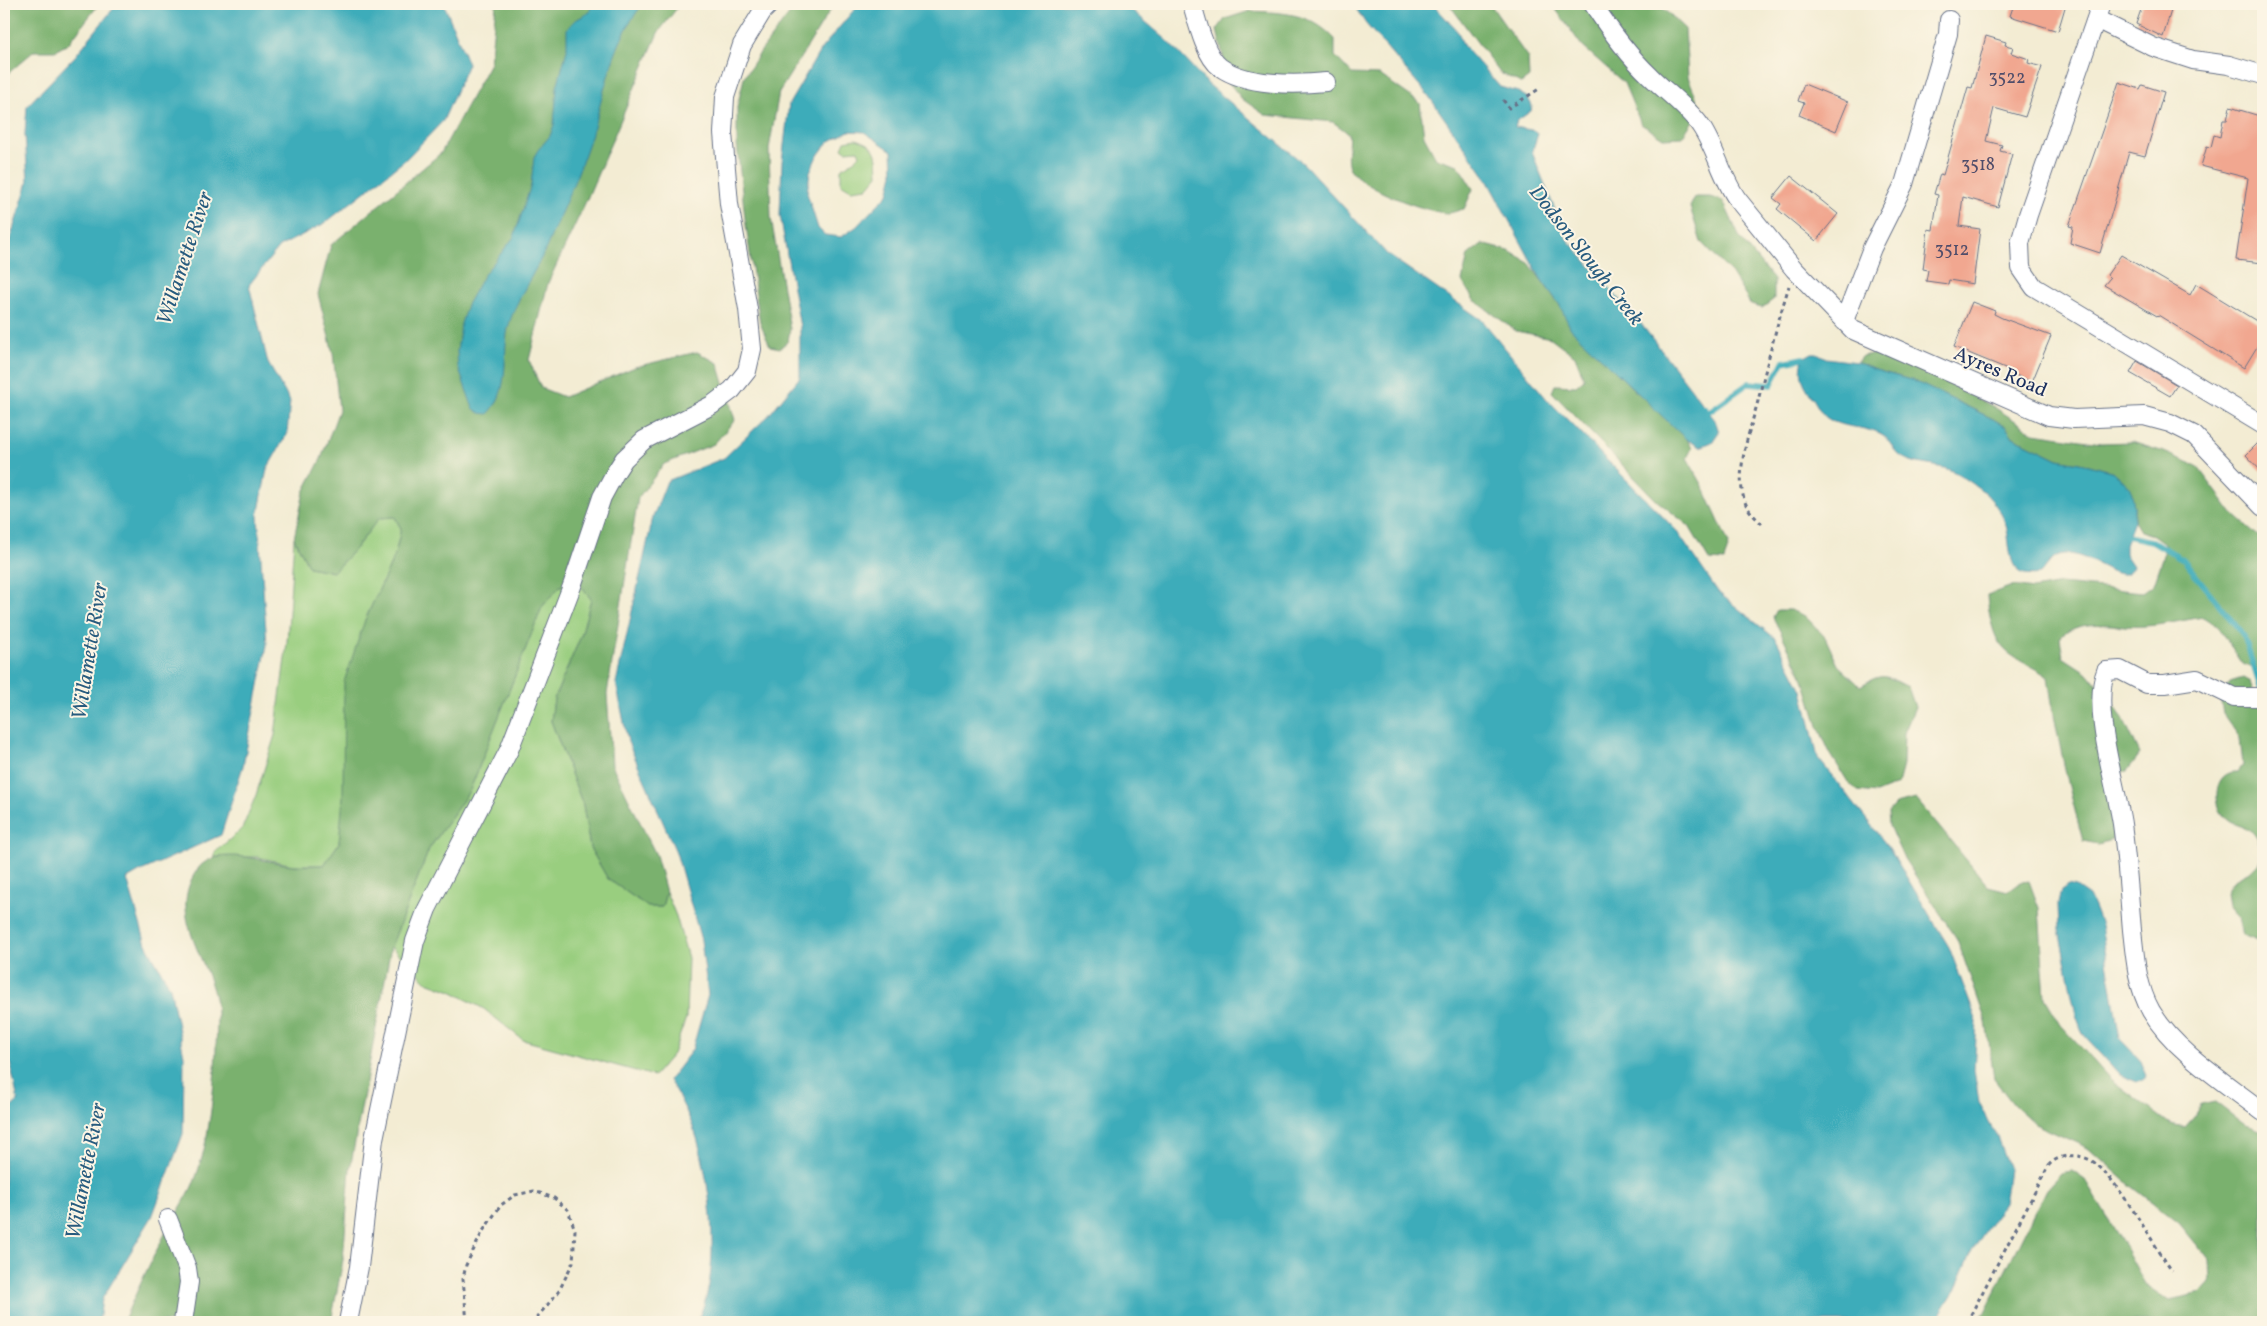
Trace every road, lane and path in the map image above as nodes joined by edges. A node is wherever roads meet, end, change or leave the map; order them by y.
1 (770, 4) edge
2 (1192, 4) edge
3 (1593, 4) edge
4 (2098, 11) edge
5 (1949, 20) dead end
6 (2263, 75) edge
7 (1326, 82) dead end
8 (1539, 89) dead end
9 (1503, 100) dead end
10 (1794, 269) junction
11 (1844, 321) junction
12 (2263, 425) edge
13 (2263, 507) edge
14 (1762, 524) dead end
15 (2263, 697) edge
16 (2263, 1112) edge
17 (168, 1219) dead end
18 (2172, 1270) dead end
19 (182, 1322) edge
20 (348, 1322) edge
21 (467, 1322) edge
22 (533, 1322) edge
23 (1967, 1322) edge

1 - 20 street
2 - 7 street
3 - 10 street, Ayres Road
4 - 6 street
4 - 12 street
5 - 11 street
8 - 9 path
10 - 11 street, Ayres Road
10 - 14 path
11 - 13 street, Ayres Road
15 - 16 street
17 - 19 street
18 - 23 path
21 - 22 path

